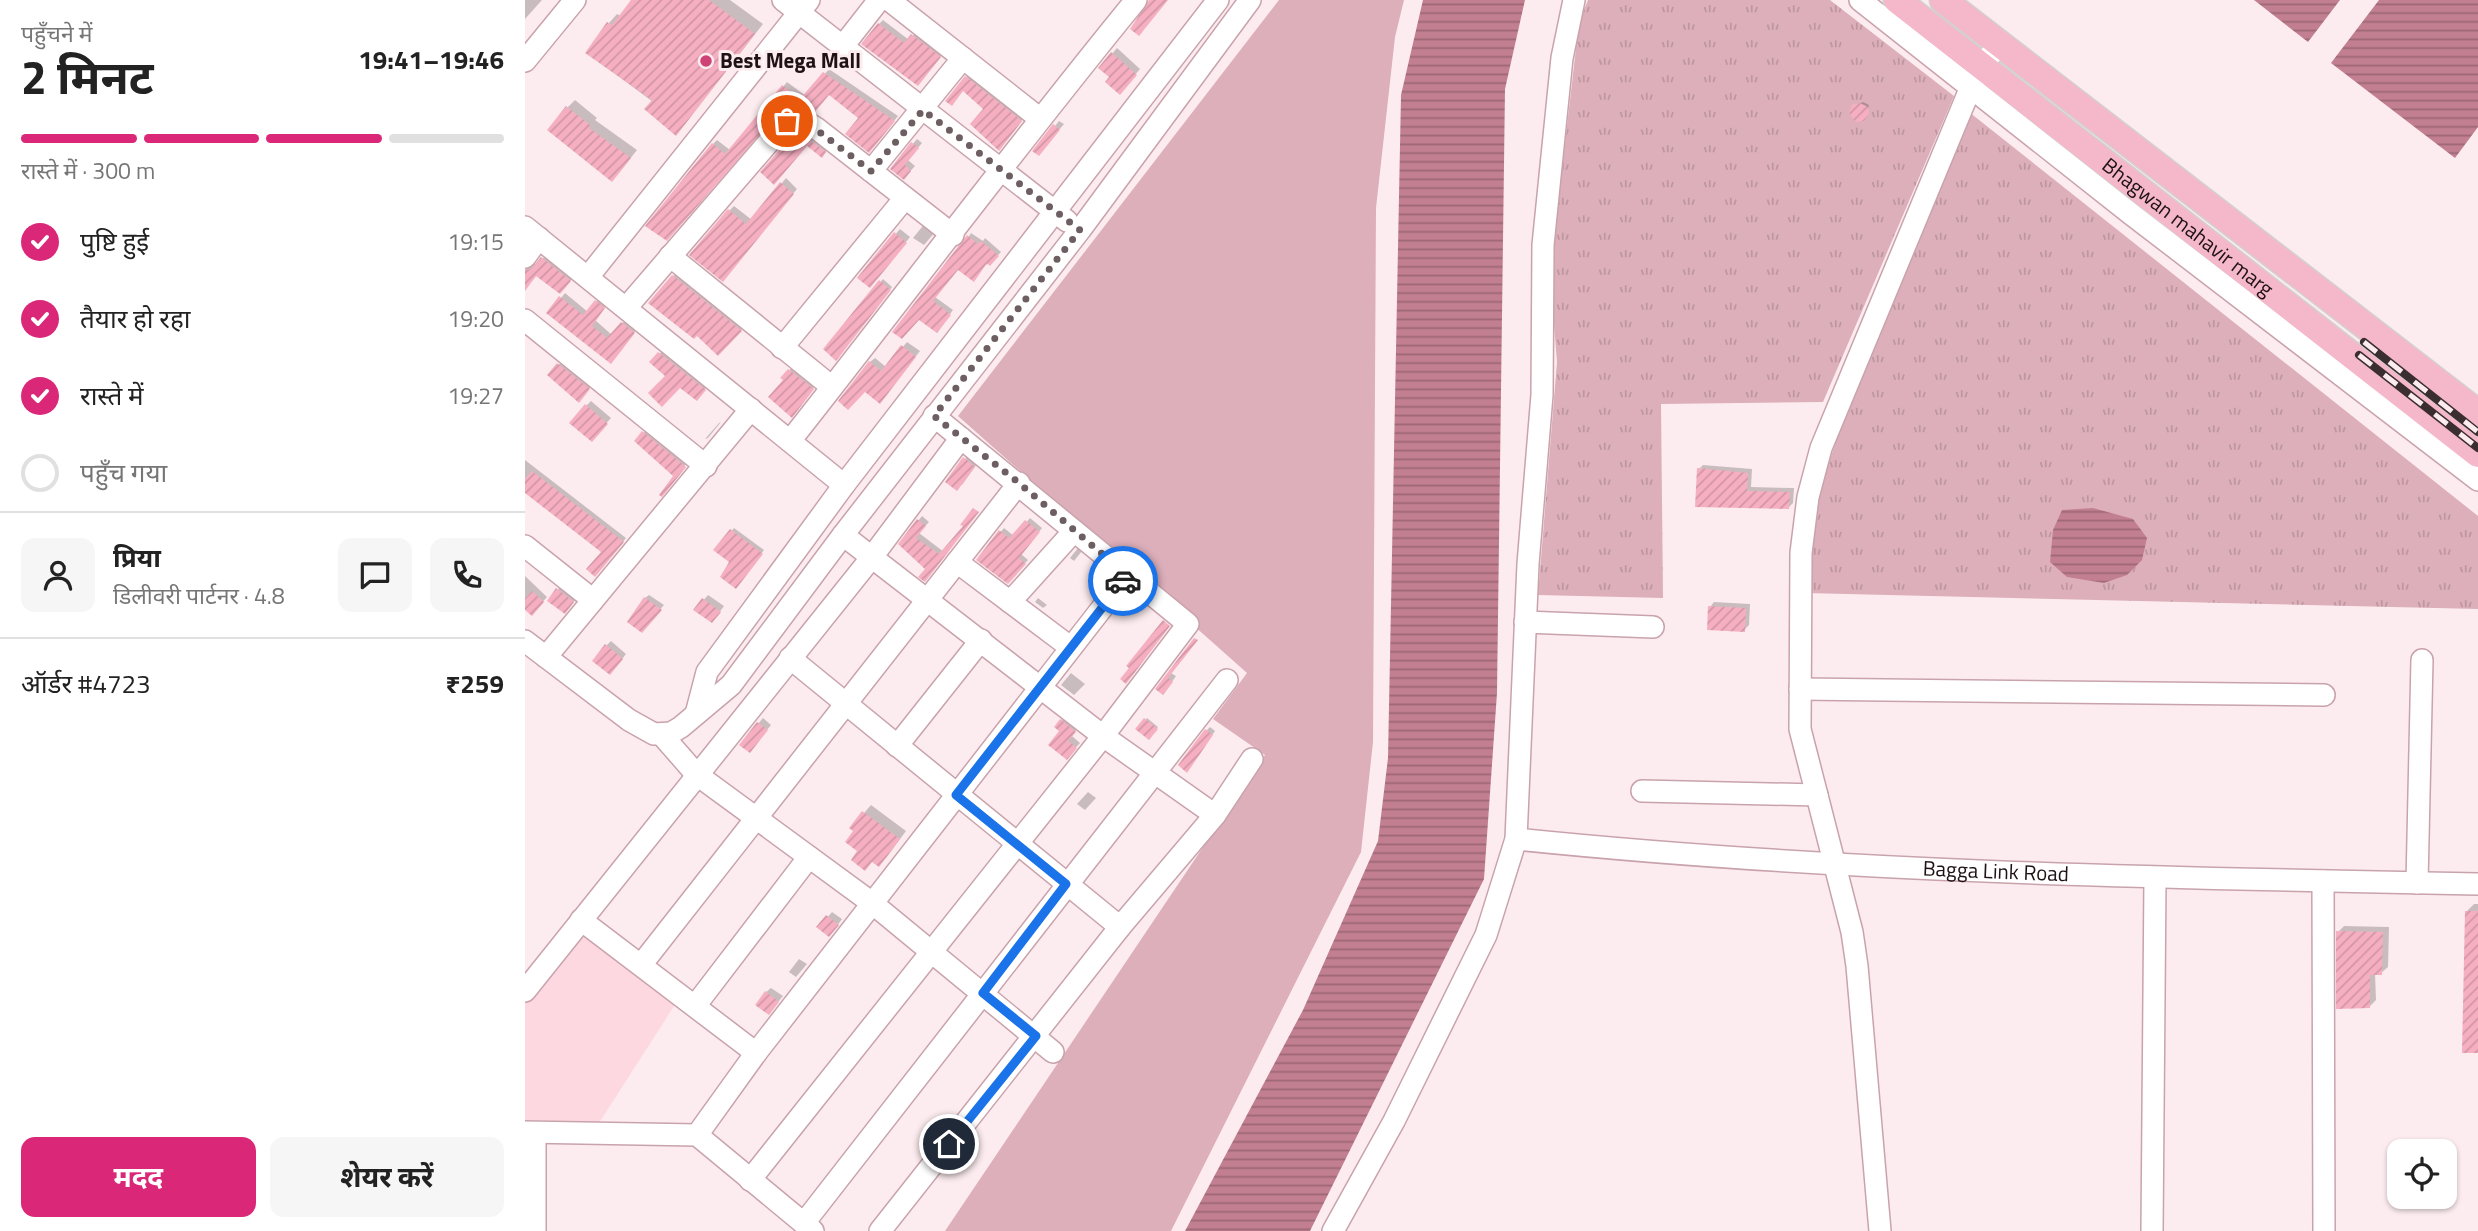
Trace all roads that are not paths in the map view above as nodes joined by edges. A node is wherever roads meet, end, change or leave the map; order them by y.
1 (575, 0) edge
2 (879, 0) edge
3 (889, 0) edge
4 (1136, 0) edge
5 (1218, 0) edge
6 (1250, 0) edge
7 (1574, 0) edge
8 (1860, 0) edge
9 (1897, 0) edge
10 (1943, 0) edge
11 (797, 4) edge
12 (1999, 44) junction
13 (843, 46) junction
14 (963, 58) junction
15 (525, 61) edge
16 (1976, 77) junction
17 (923, 110) junction
18 (1039, 118) junction
19 (871, 171) junction
20 (1001, 172) junction
21 (905, 198) junction
22 (1055, 212) junction
23 (1080, 230) junction
24 (532, 233) edge
25 (953, 235) junction
26 (670, 256) junction
27 (525, 257) edge
28 (588, 277) junction
29 (2308, 281) junction
30 (2289, 305) junction
31 (626, 308) junction
32 (525, 320) edge
33 (782, 348) junction
34 (832, 387) junction
35 (751, 409) junction
36 (2478, 413) edge
37 (934, 416) junction
38 (961, 438) junction
39 (790, 441) junction
40 (2478, 454) edge
41 (706, 466) junction
42 (2478, 480) edge
43 (1019, 483) junction
44 (844, 485) junction
45 (1074, 531) junction
46 (843, 535) junction
47 (525, 546) edge
48 (872, 556) junction
49 (957, 562) junction
50 (1128, 576) junction
51 (928, 599) junction
52 (593, 600) junction
53 (1010, 602) junction
54 (1525, 622) junction
55 (1653, 627) dead end
56 (981, 640) junction
57 (525, 641) edge
58 (1070, 647) junction
59 (545, 657) junction
60 (790, 658) junction
61 (2422, 660) dead end
62 (1227, 680) dead end
63 (1040, 686) junction
64 (1800, 689) junction
65 (2323, 695) dead end
66 (845, 704) junction
67 (696, 714) junction
68 (662, 735) junction
69 (1103, 736) junction
70 (897, 746) junction
71 (1252, 759) dead end
72 (1153, 773) junction
73 (696, 774) junction
74 (1642, 791) dead end
75 (956, 795) junction
76 (1817, 795) junction
77 (1215, 815) junction
78 (753, 818) junction
79 (1516, 839) junction
80 (1016, 844) junction
81 (810, 857) junction
82 (1834, 866) junction
83 (2155, 878) junction
84 (2323, 881) junction
85 (2417, 883) junction
86 (1066, 884) junction
87 (2478, 884) edge
88 (872, 903) junction
89 (581, 920) junction
90 (1120, 927) junction
91 (931, 951) junction
92 (641, 965) junction
93 (525, 991) edge
94 (983, 993) junction
95 (695, 1006) junction
96 (1036, 1036) junction
97 (1053, 1052) dead end
98 (756, 1053) junction
99 (530, 1133) edge
100 (697, 1135) junction
101 (750, 1180) junction
102 (809, 1227) edge
103 (535, 1231) edge
104 (880, 1231) edge
105 (1333, 1231) edge
106 (1880, 1231) edge
107 (2152, 1231) edge
108 (2324, 1231) edge

1 - 15 street
2 - 13 street
3 - 14 street
4 - 18 street
5 - 22 street
6 - 23 street
7 - 54 street
8 - 16 street
9 - 16 main road, Bhagwan mahavir marg
10 - 12 main road, Bhagwan mahavir marg
11 - 13 street
11 - 28 street
12 - 16 street
12 - 29 main road, Bhagwan mahavir marg
13 - 17 street
14 - 17 street
14 - 18 street
16 - 30 main road, Bhagwan mahavir marg
16 - 42 street
16 - 64 street
17 - 19 street
17 - 20 street
18 - 20 street
19 - 21 street
19 - 26 street
20 - 22 street
20 - 25 street
21 - 25 street
21 - 33 street
22 - 23 street
22 - 44 street
23 - 37 street
24 - 27 street
24 - 28 street
25 - 34 street
26 - 31 street
26 - 33 street
28 - 31 street
29 - 30 main road
29 - 36 main road, Bhagwan mahavir marg
30 - 40 main road, Bhagwan mahavir marg
31 - 35 street
32 - 41 street
33 - 34 street
34 - 39 street
35 - 39 street
35 - 41 street
37 - 38 street
37 - 46 street
38 - 43 street
38 - 48 street
39 - 44 street
41 - 52 street
43 - 45 street
43 - 49 street
44 - 67 street
45 - 50 street
45 - 53 street
46 - 48 street
46 - 67 street
47 - 52 street
48 - 51 street
48 - 60 street
49 - 51 street
49 - 53 street
50 - 58 street
50 - 69 street
51 - 56 street
51 - 66 street
52 - 59 street
53 - 58 street
54 - 55 street
54 - 79 street
56 - 63 street
56 - 70 street
57 - 59 street
58 - 63 street
59 - 68 street
60 - 66 street
60 - 73 street
61 - 85 street
62 - 72 street
63 - 69 street
63 - 75 street
64 - 65 street
64 - 76 street
66 - 70 street
66 - 78 street
67 - 68 street
68 - 73 street
69 - 72 street
69 - 80 street
70 - 75 street
71 - 77 street
72 - 77 street
72 - 86 street
73 - 78 street
73 - 89 street
74 - 76 street
75 - 80 street
75 - 88 street
76 - 82 street
77 - 90 street
78 - 81 street
78 - 92 street
79 - 82 street, Bagga Link Road
79 - 105 street
80 - 86 street
80 - 91 street
81 - 88 street
81 - 95 street
82 - 83 street, Bagga Link Road
82 - 106 street
83 - 84 street, Bagga Link Road
83 - 107 street
84 - 85 street, Bagga Link Road
84 - 108 street
85 - 87 street, Bagga Link Road
86 - 90 street
86 - 94 street
88 - 91 street
88 - 98 street
89 - 92 street
89 - 93 street
90 - 96 street
91 - 94 street
91 - 101 street
92 - 95 street
94 - 96 street
94 - 102 street
95 - 98 street
96 - 97 street
96 - 104 street
98 - 100 street
99 - 100 street
99 - 103 street
100 - 101 street
101 - 102 street

